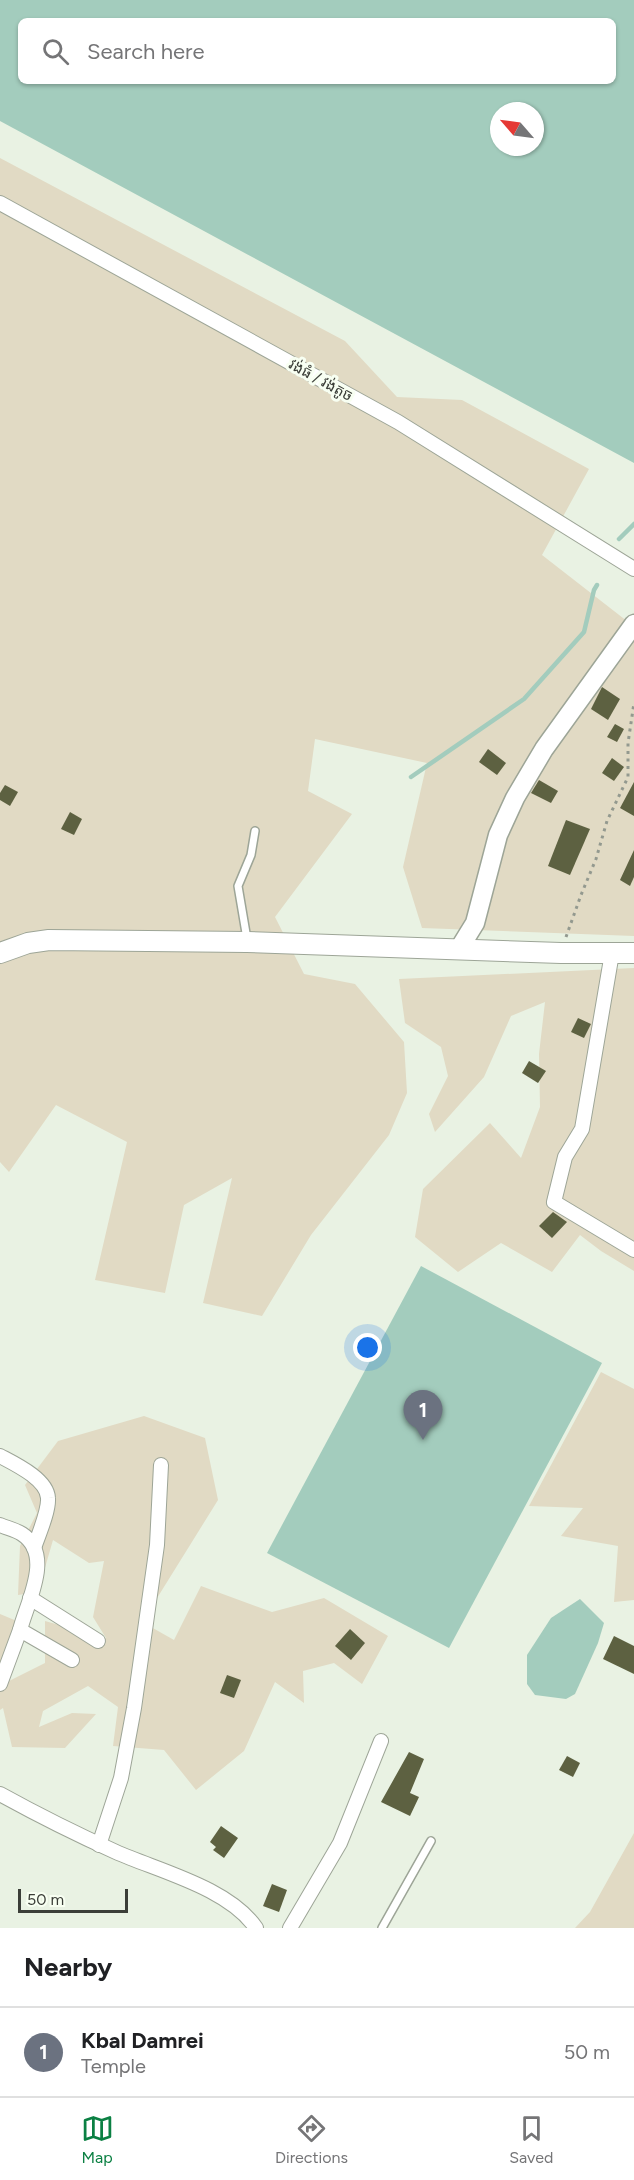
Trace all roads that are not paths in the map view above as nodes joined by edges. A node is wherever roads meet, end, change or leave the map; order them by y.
1 (0, 203) edge
2 (634, 569) edge
3 (634, 624) edge
4 (255, 831) dead end
5 (247, 942) junction
6 (459, 949) junction
7 (0, 953) edge
8 (612, 953) junction
9 (634, 953) edge
10 (634, 1250) edge
11 (0, 1456) edge
12 (161, 1465) dead end
13 (0, 1526) edge
14 (34, 1548) junction
15 (30, 1598) junction
16 (20, 1630) junction
17 (98, 1641) dead end
18 (72, 1660) dead end
19 (0, 1684) edge
20 (381, 1741) dead end
21 (0, 1794) edge
22 (431, 1841) dead end
23 (99, 1845) junction
24 (256, 1928) edge
25 (290, 1928) edge
26 (382, 1928) edge

1 - 2 street, វង់ធំ / វង់តូច
3 - 6 street
4 - 5 lane
5 - 6 main road
5 - 7 main road
6 - 8 main road
8 - 9 main road
8 - 10 street
11 - 14 street
12 - 23 street
13 - 14 street
14 - 15 street
15 - 16 street
15 - 17 street
16 - 18 street
16 - 19 street
20 - 25 street
21 - 23 street
22 - 26 lane
23 - 24 street

